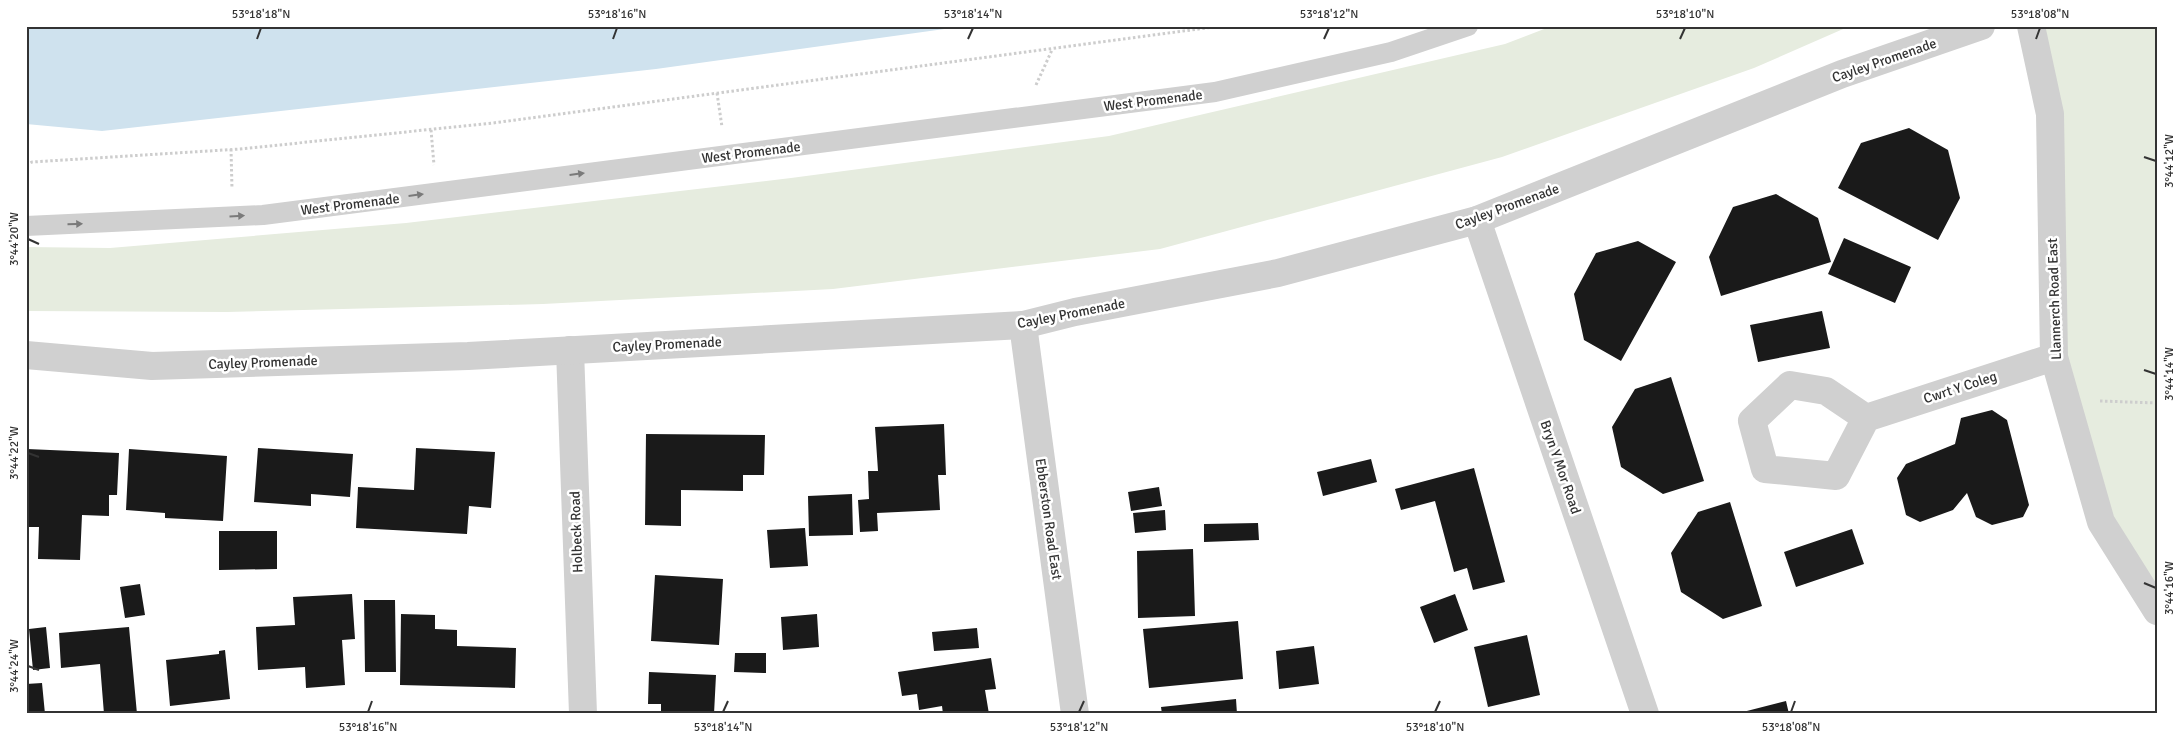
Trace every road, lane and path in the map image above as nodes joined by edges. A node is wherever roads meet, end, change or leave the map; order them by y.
1 (1221, 26) edge
2 (1468, 26) edge
3 (1981, 26) edge
4 (2031, 26) edge
5 (231, 149) junction
6 (26, 159) edge
7 (32, 162) junction
8 (26, 165) edge
9 (234, 217) junction
10 (1477, 220) junction
11 (26, 226) edge
12 (1024, 324) junction
13 (570, 350) junction
14 (26, 355) edge
15 (2054, 357) junction
16 (2067, 400) junction
17 (2157, 403) edge
18 (1866, 418) dead end
19 (2157, 611) edge
20 (583, 714) edge
21 (1075, 714) edge
22 (1645, 714) edge

1 - 5 path
9 -> 2 lane, West Promenade
3 - 10 street, Cayley Promenade
4 - 15 street, Llannerch Road East
5 - 7 path
5 - 9 path
6 - 7 path
7 - 8 path
11 -> 9 lane, West Promenade
10 - 12 street, Cayley Promenade
10 - 22 street, Bryn Y Mor Road
12 - 13 street, Cayley Promenade
12 - 21 street, Ebberston Road East
13 - 14 street, Cayley Promenade
13 - 20 street, Holbeck Road
15 - 16 street, Llannerch Road East
15 - 18 street, Cwrt Y Coleg
16 - 17 path
16 - 19 street, Llannerch Road East

